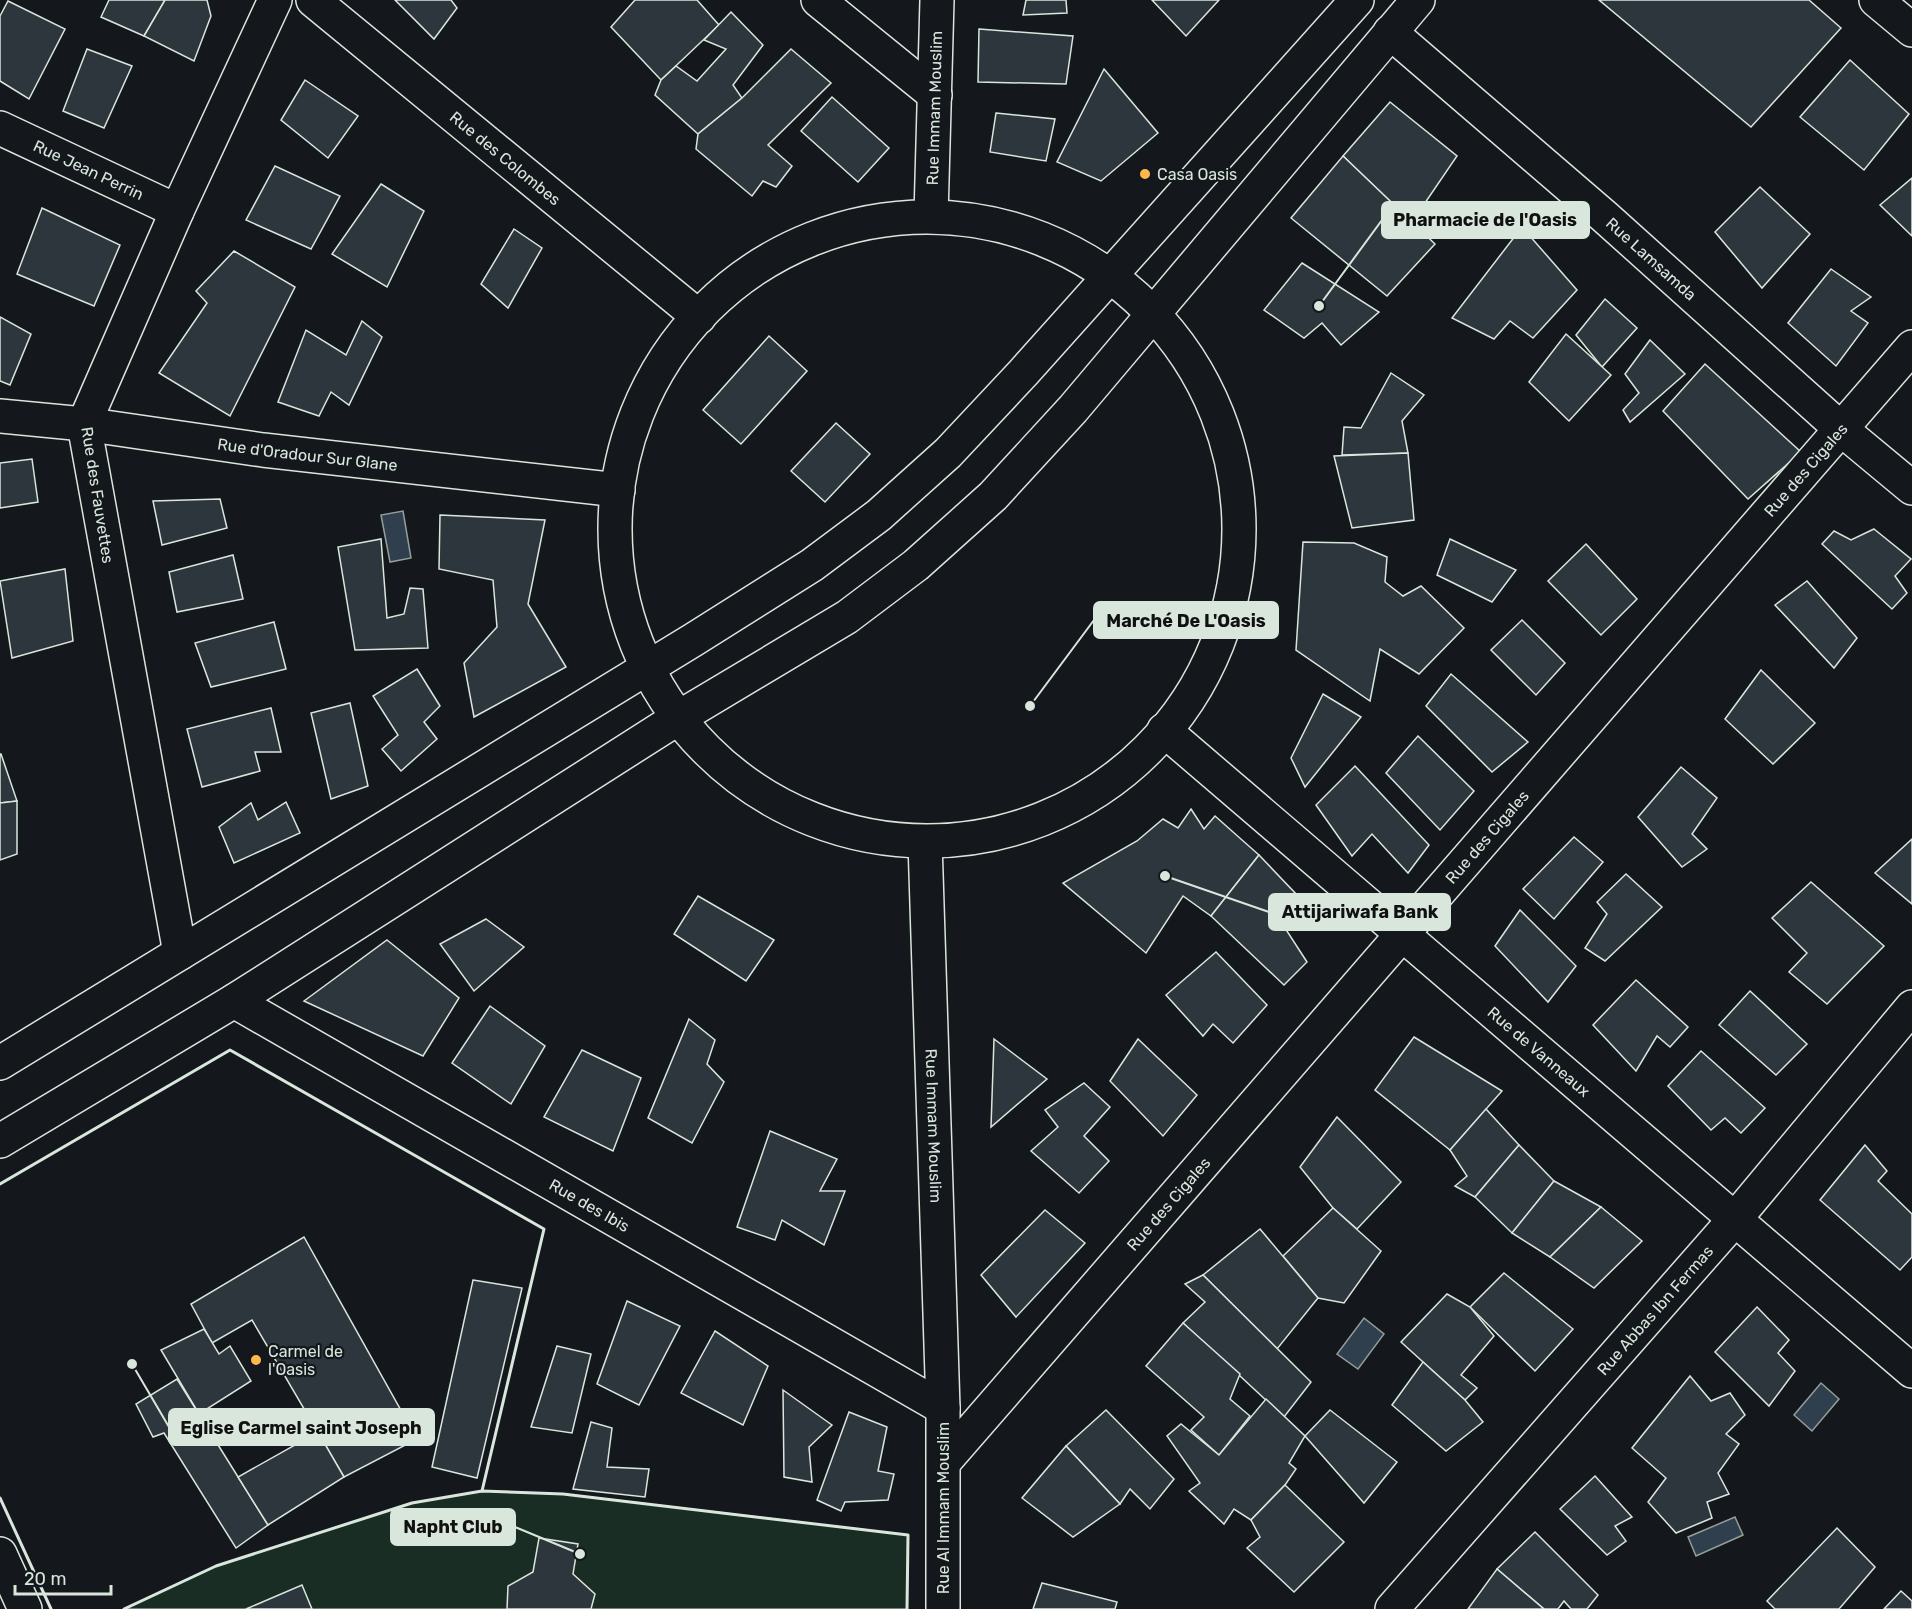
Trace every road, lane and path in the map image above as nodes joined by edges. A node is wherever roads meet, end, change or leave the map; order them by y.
1 (275, 0) edge
2 (313, 0) edge
3 (818, 0) edge
4 (937, 0) edge
5 (1418, 0) edge
6 (1876, 0) edge
7 (1345, 4) edge
8 (1912, 30) edge
9 (1390, 32) junction
10 (935, 95) junction
11 (0, 128) edge
12 (177, 211) junction
13 (931, 216) junction
14 (1110, 277) junction
15 (1154, 314) junction
16 (699, 317) junction
17 (1912, 346) edge
18 (0, 416) edge
19 (84, 424) junction
20 (1841, 429) junction
21 (1912, 488) edge
22 (618, 490) junction
23 (645, 667) junction
24 (678, 718) junction
25 (1164, 730) junction
26 (925, 842) junction
27 (1402, 934) junction
28 (180, 954) junction
29 (234, 1001) junction
30 (1912, 1007) edge
31 (0, 1063) edge
32 (0, 1141) edge
33 (1735, 1219) junction
34 (1912, 1371) edge
35 (943, 1408) junction
36 (944, 1462) junction
37 (0, 1554) edge
38 (25, 1609) edge
39 (943, 1609) edge
40 (1392, 1609) edge

1 - 12 street, Rue des Fauvettes
2 - 16 street, Rue des Colombes
3 - 10 street
4 - 10 street, Rue Immam Mouslim
5 - 9 street
6 - 8 street
7 - 14 street
9 - 15 street
9 - 20 street, Rue Lamsamda
10 - 13 street, Rue Immam Mouslim
11 - 12 street, Rue Jean Perrin
12 - 19 street, Rue des Fauvettes
13 - 14 street
13 - 16 street
14 - 15 street
14 - 23 street
15 - 24 street
15 - 25 street
16 - 22 street
17 - 20 street, Rue des Cigales
18 - 19 street, Rue d'Oradour Sur Glane
19 - 22 street, Rue d'Oradour Sur Glane
19 - 28 street, Rue des Fauvettes
20 - 21 street, Rue Lamsamda
20 - 27 street, Rue des Cigales
22 - 23 street
23 - 24 street
23 - 28 street
24 - 26 street
24 - 29 street
25 - 26 street
25 - 27 street, Rue de Vanneaux
26 - 35 street, Rue Immam Mouslim
27 - 33 street, Rue de Vanneaux
27 - 36 street, Rue des Cigales
28 - 31 street
29 - 32 street
29 - 35 street, Rue des Ibis
30 - 33 street, Rue Abbas Ibn Fermas
33 - 34 street, Rue de Vanneaux
33 - 40 street, Rue Abbas Ibn Fermas
35 - 36 street, Rue Al Immam Mouslim
36 - 39 street, Rue Al Immam Mouslim
37 - 38 street

